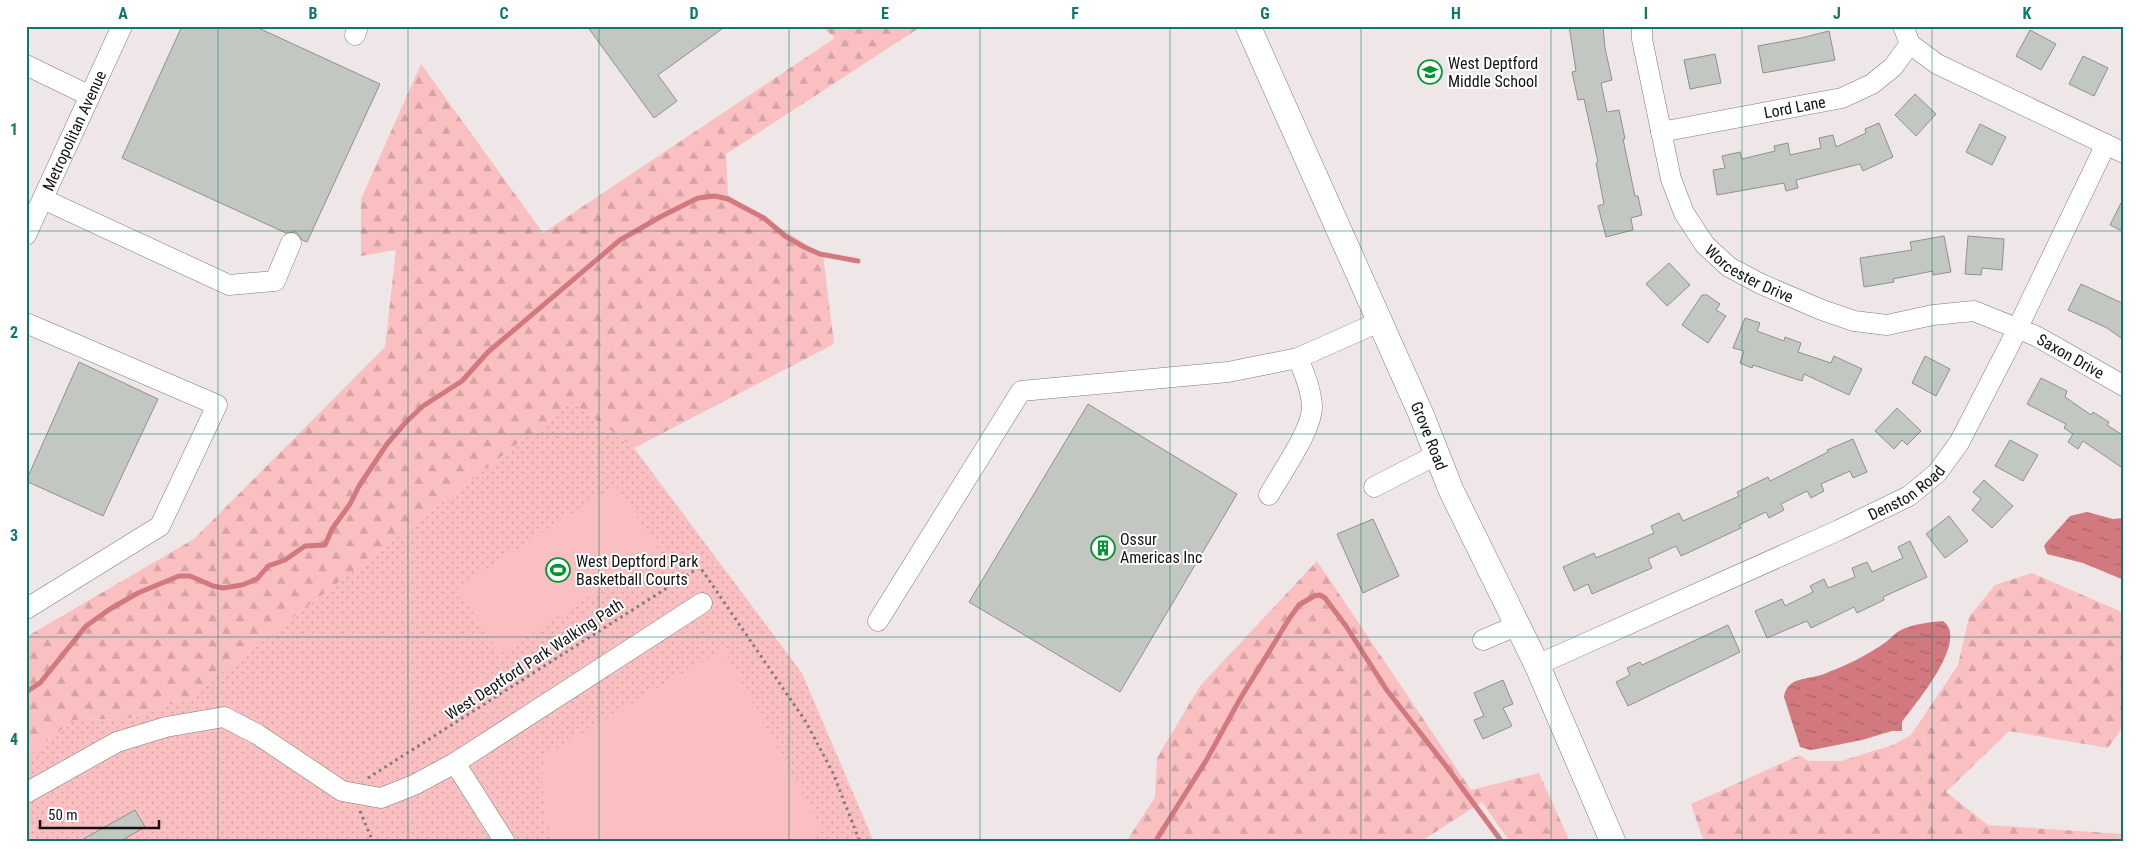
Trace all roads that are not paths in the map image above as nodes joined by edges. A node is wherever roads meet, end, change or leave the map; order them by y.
1 (122, 26) edge
2 (1248, 26) edge
3 (1642, 26) edge
4 (1907, 35) edge
5 (26, 65) edge
6 (90, 96) junction
7 (1661, 132) junction
8 (2115, 149) edge
9 (43, 199) junction
10 (26, 235) edge
11 (291, 243) dead end
12 (1379, 322) junction
13 (26, 324) edge
14 (2017, 327) junction
15 (1298, 358) junction
16 (2124, 386) edge
17 (1436, 454) junction
18 (1374, 486) dead end
19 (1269, 495) dead end
20 (702, 603) dead end
21 (26, 609) edge
22 (878, 621) dead end
23 (1518, 625) junction
24 (1483, 640) dead end
25 (1537, 665) junction
26 (455, 763) junction
27 (26, 793) edge
28 (505, 842) edge
29 (1613, 842) edge

1 - 6 street, Metropolitan Avenue
2 - 12 main road, Grove Road
3 - 7 street, Worcester Drive
4 - 7 street, Lord Lane
4 - 8 street
5 - 6 street
6 - 9 street, Metropolitan Avenue
7 - 14 street, Worcester Drive
8 - 14 street, Denston Road
9 - 10 street, Metropolitan Avenue
9 - 11 street
12 - 15 street
12 - 17 main road, Grove Road
13 - 21 street
14 - 16 street, Saxon Drive
14 - 25 street, Denston Road
15 - 19 street
15 - 22 street
17 - 18 street
17 - 23 main road, Grove Road
20 - 26 street
23 - 24 street
23 - 25 main road, Grove Road
25 - 29 main road, Grove Road
26 - 27 street
26 - 28 street

